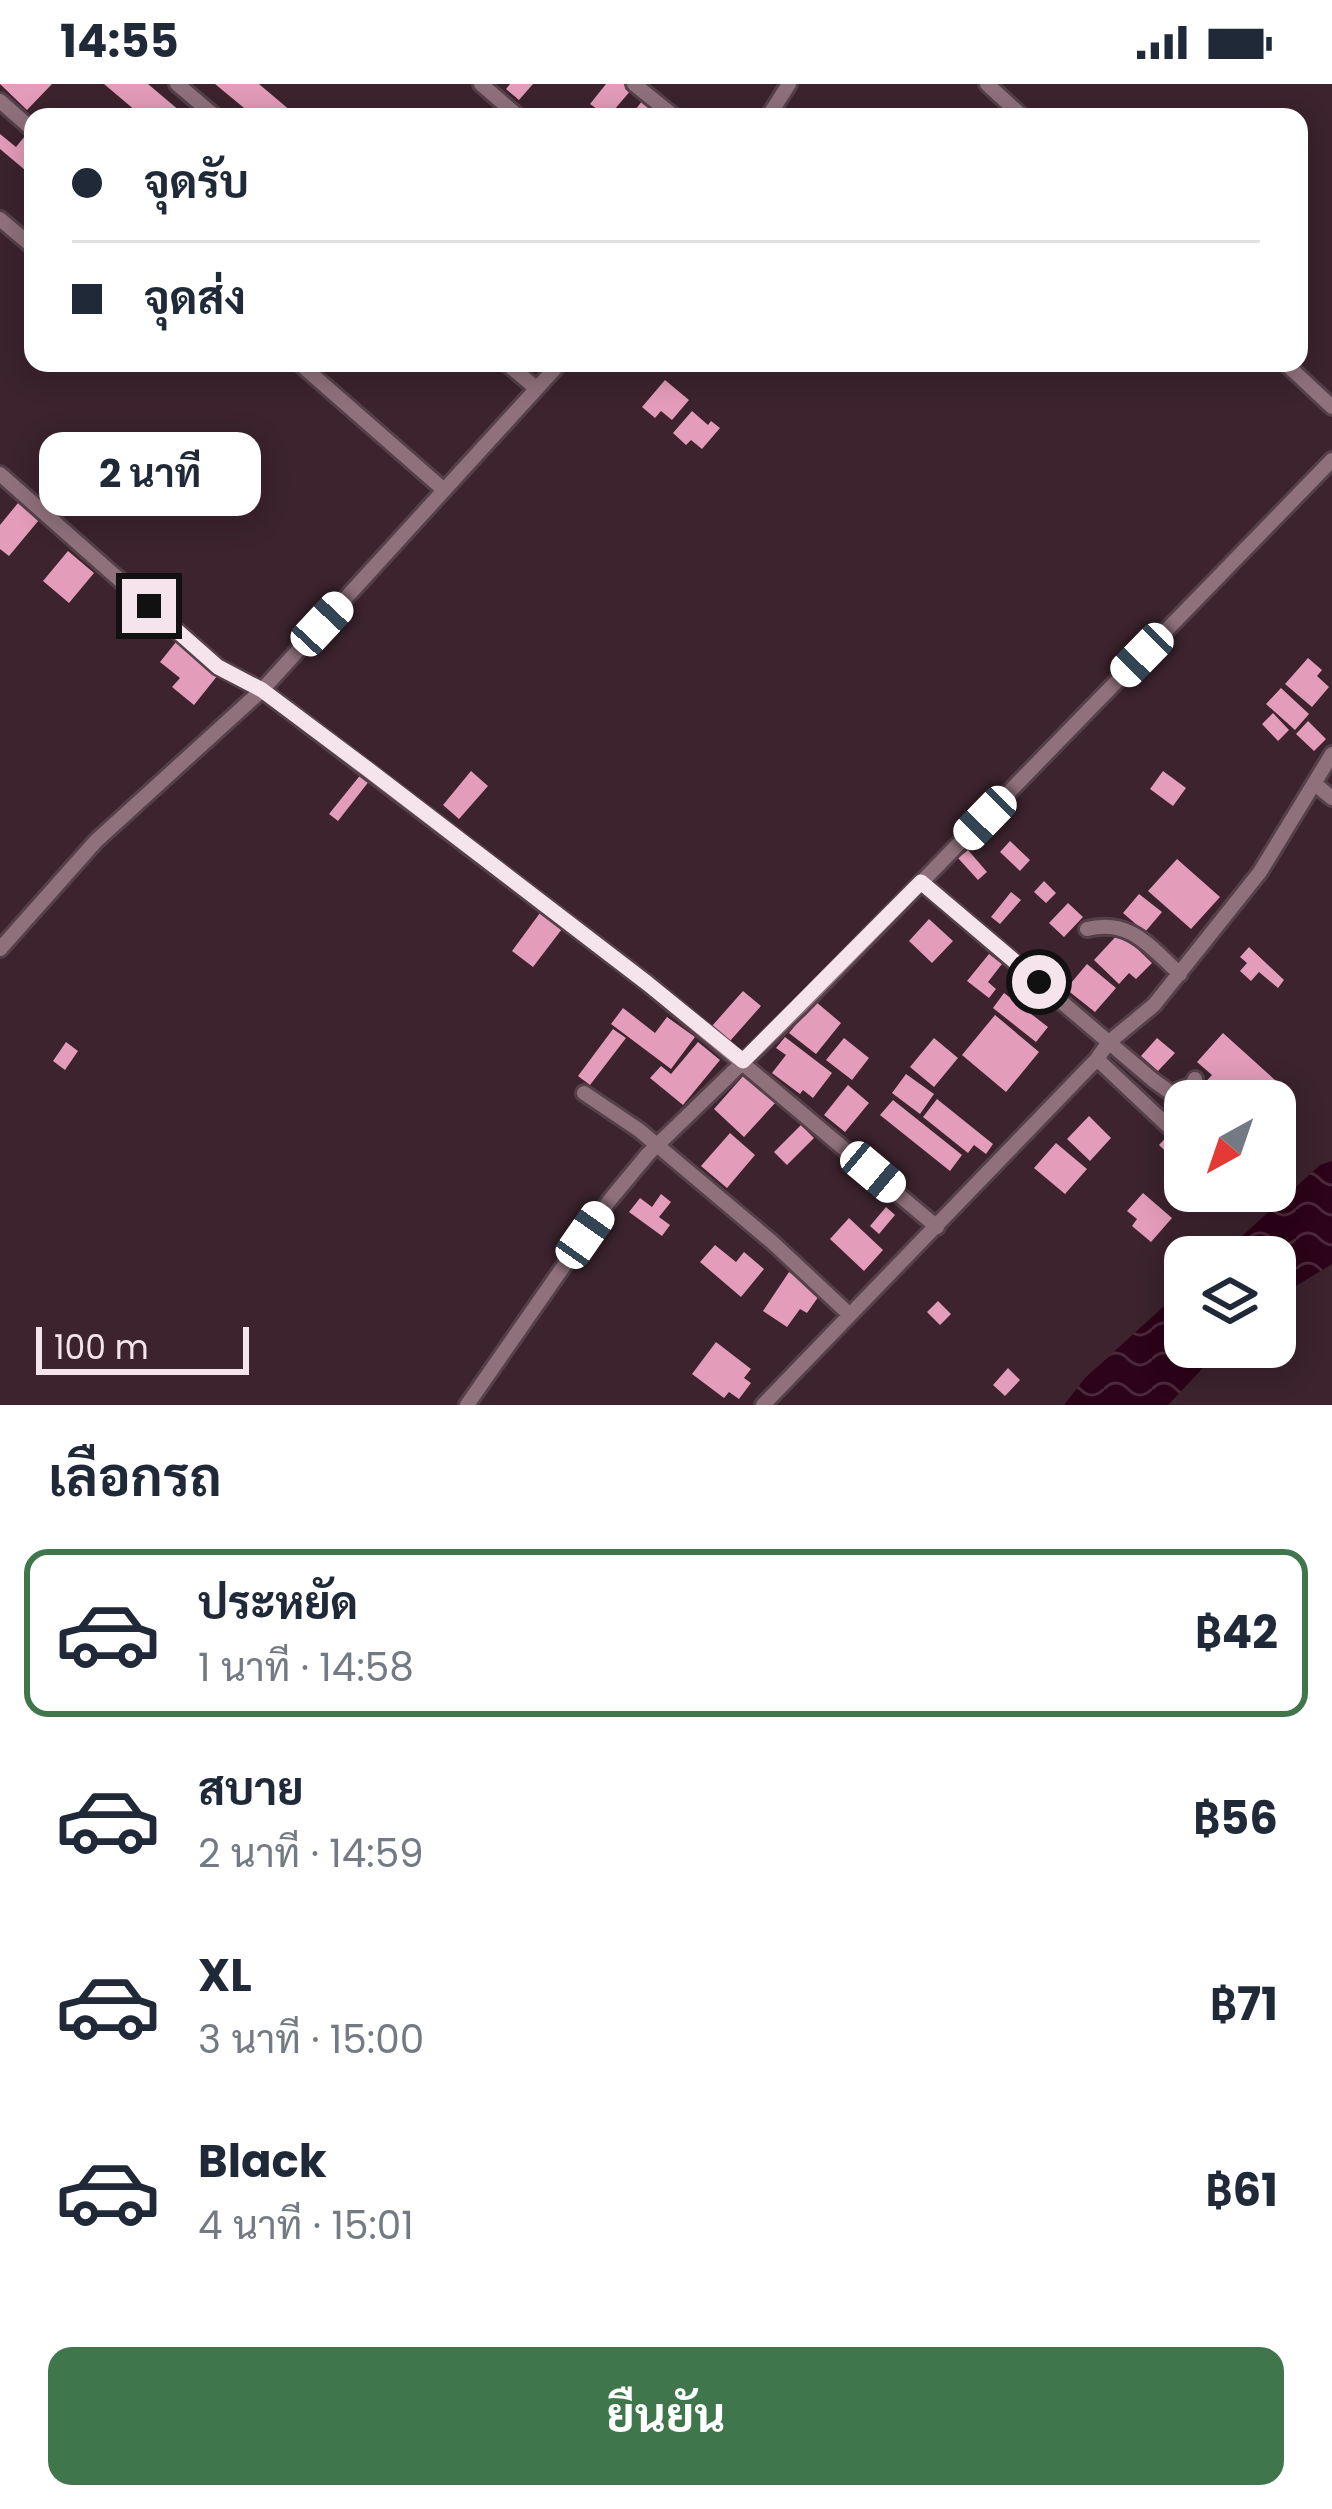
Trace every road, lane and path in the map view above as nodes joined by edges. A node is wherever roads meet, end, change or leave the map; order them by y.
1 (177, 84) edge
2 (481, 84) edge
3 (634, 84) edge
4 (987, 84) edge
5 (0, 100) edge
6 (205, 108) edge
7 (509, 108) edge
8 (664, 108) edge
9 (1013, 108) edge
10 (24, 122) edge
11 (0, 219) edge
12 (24, 239) edge
13 (309, 372) edge
14 (517, 372) edge
15 (551, 372) edge
16 (1295, 372) edge
17 (536, 388) junction
18 (1332, 407) edge
19 (1332, 460) edge
20 (0, 473) edge
21 (444, 490) junction
22 (262, 690) junction
23 (1332, 754) edge
24 (1315, 784) junction
25 (1332, 798) edge
26 (921, 882) junction
27 (1087, 928) dead end
28 (0, 949) edge
29 (1180, 974) junction
30 (1108, 1043) junction
31 (1097, 1059) junction
32 (743, 1061) junction
33 (1196, 1079) dead end
34 (584, 1093) dead end
35 (1164, 1122) edge
36 (655, 1147) junction
37 (938, 1227) junction
38 (850, 1316) junction
39 (467, 1405) edge
40 (763, 1405) edge

1 - 6 street
2 - 7 street
3 - 8 street
4 - 9 street
5 - 10 street
11 - 12 street
13 - 21 street
14 - 17 street
15 - 17 street
16 - 18 street
17 - 21 street
19 - 26 street
20 - 22 street
21 - 22 street
22 - 28 street
22 - 32 street
23 - 24 street
24 - 25 street
24 - 29 street
26 - 30 street
26 - 32 street
27 - 29 street
29 - 30 street
30 - 31 street
30 - 33 street
31 - 35 street
31 - 37 street
32 - 36 street
32 - 37 street
34 - 36 street
36 - 38 street
36 - 39 street
37 - 38 street
38 - 40 street

